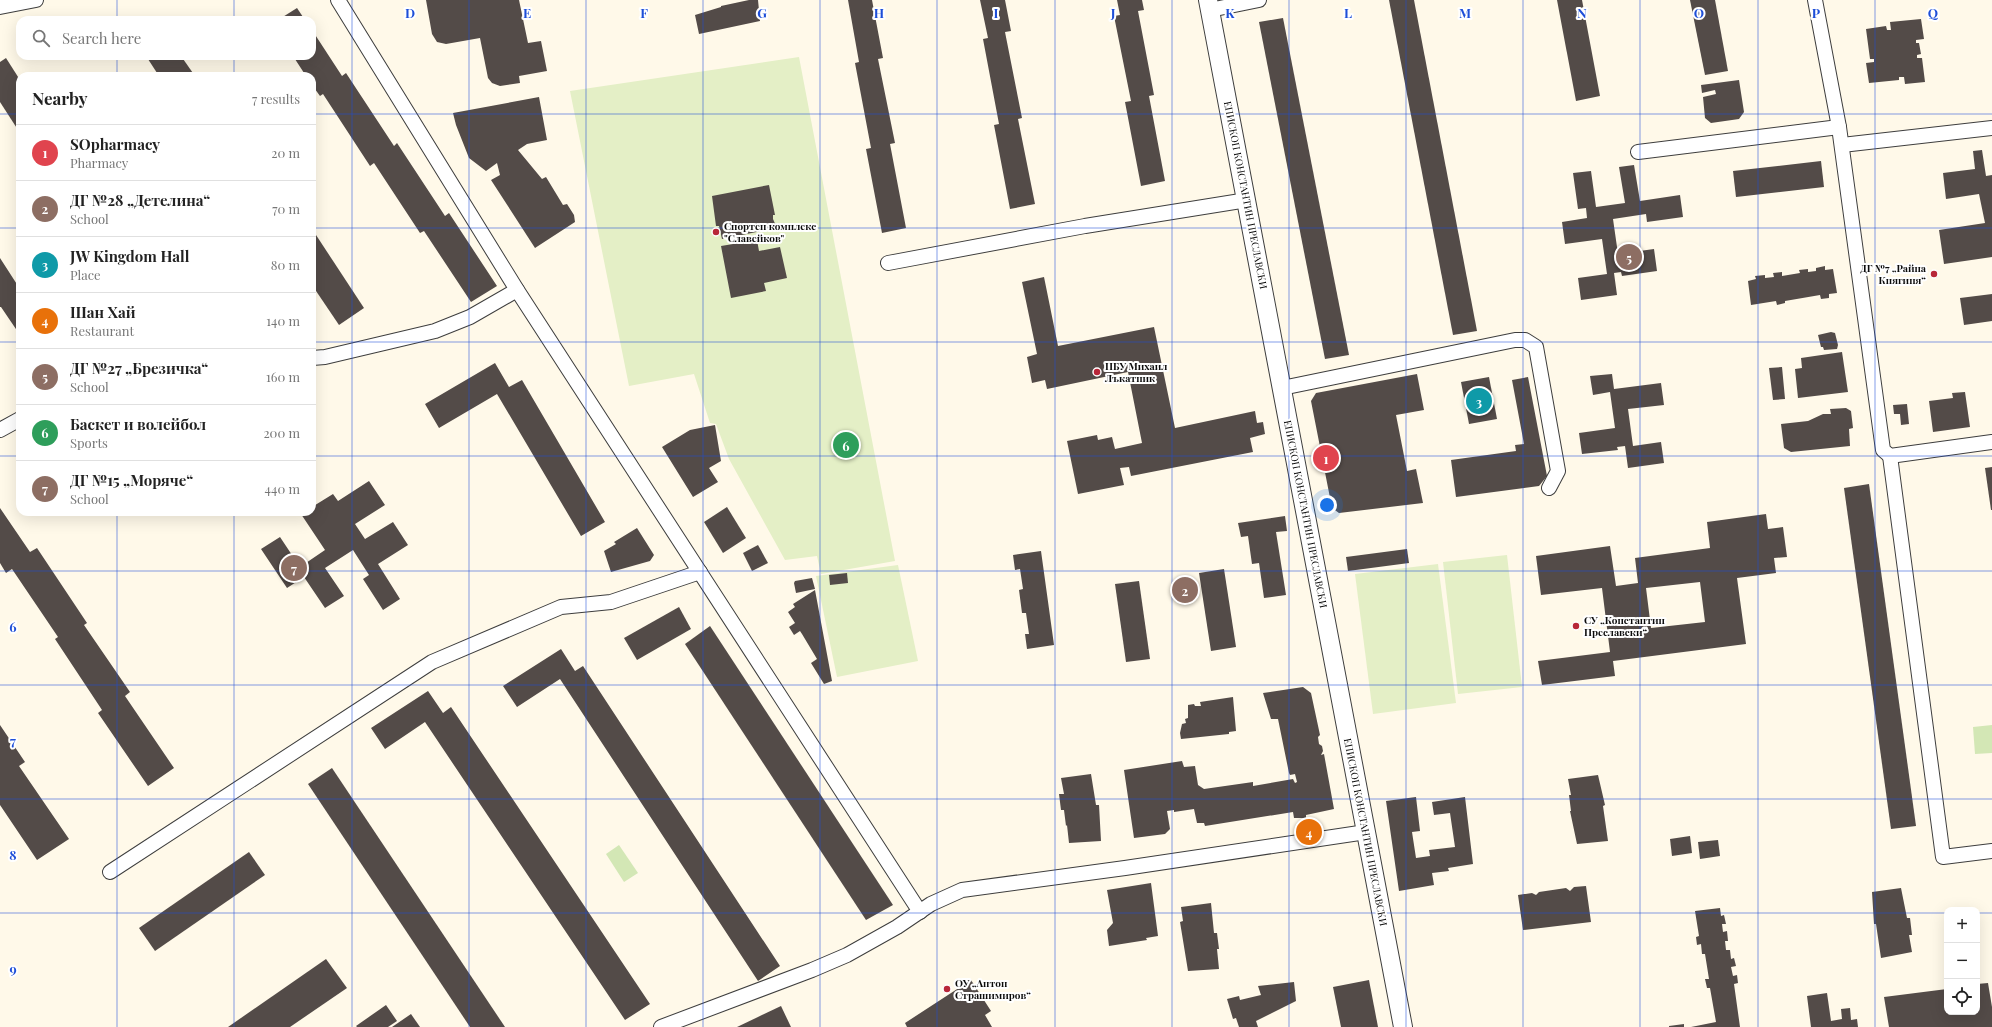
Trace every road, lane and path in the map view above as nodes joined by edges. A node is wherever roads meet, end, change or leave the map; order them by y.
1 (36, 0) edge
2 (338, 0) edge
3 (1259, 0) edge
4 (1814, 0) edge
5 (1209, 5) edge
6 (0, 7) edge
7 (1839, 126) junction
8 (1992, 128) edge
9 (1842, 146) junction
10 (1638, 152) dead end
11 (1247, 200) junction
12 (888, 263) dead end
13 (517, 290) junction
14 (316, 357) edge
15 (1282, 388) junction
16 (16, 421) edge
17 (0, 430) edge
18 (1992, 442) edge
19 (1890, 456) junction
20 (1549, 488) dead end
21 (700, 572) junction
22 (1366, 832) junction
23 (1992, 851) edge
24 (110, 872) dead end
25 (920, 912) junction
26 (661, 1027) edge
27 (1404, 1027) edge

1 - 6 street
2 - 13 street
3 - 5 street
4 - 7 street
5 - 11 street, ЕПИСКОП КОНСТАНТИН ПРЕСЛАВСКИ
7 - 9 street
7 - 10 street
8 - 9 street
9 - 19 street
11 - 12 street
11 - 15 street, ЕПИСКОП КОНСТАНТИН ПРЕСЛАВСКИ
13 - 14 street
13 - 21 street
15 - 20 street
15 - 22 street, ЕПИСКОП КОНСТАНТИН ПРЕСЛАВСКИ
16 - 17 street
18 - 19 street
19 - 23 street
21 - 24 street
21 - 25 street
22 - 25 street
22 - 27 street, ЕПИСКОП КОНСТАНТИН ПРЕСЛАВСКИ
25 - 26 street

